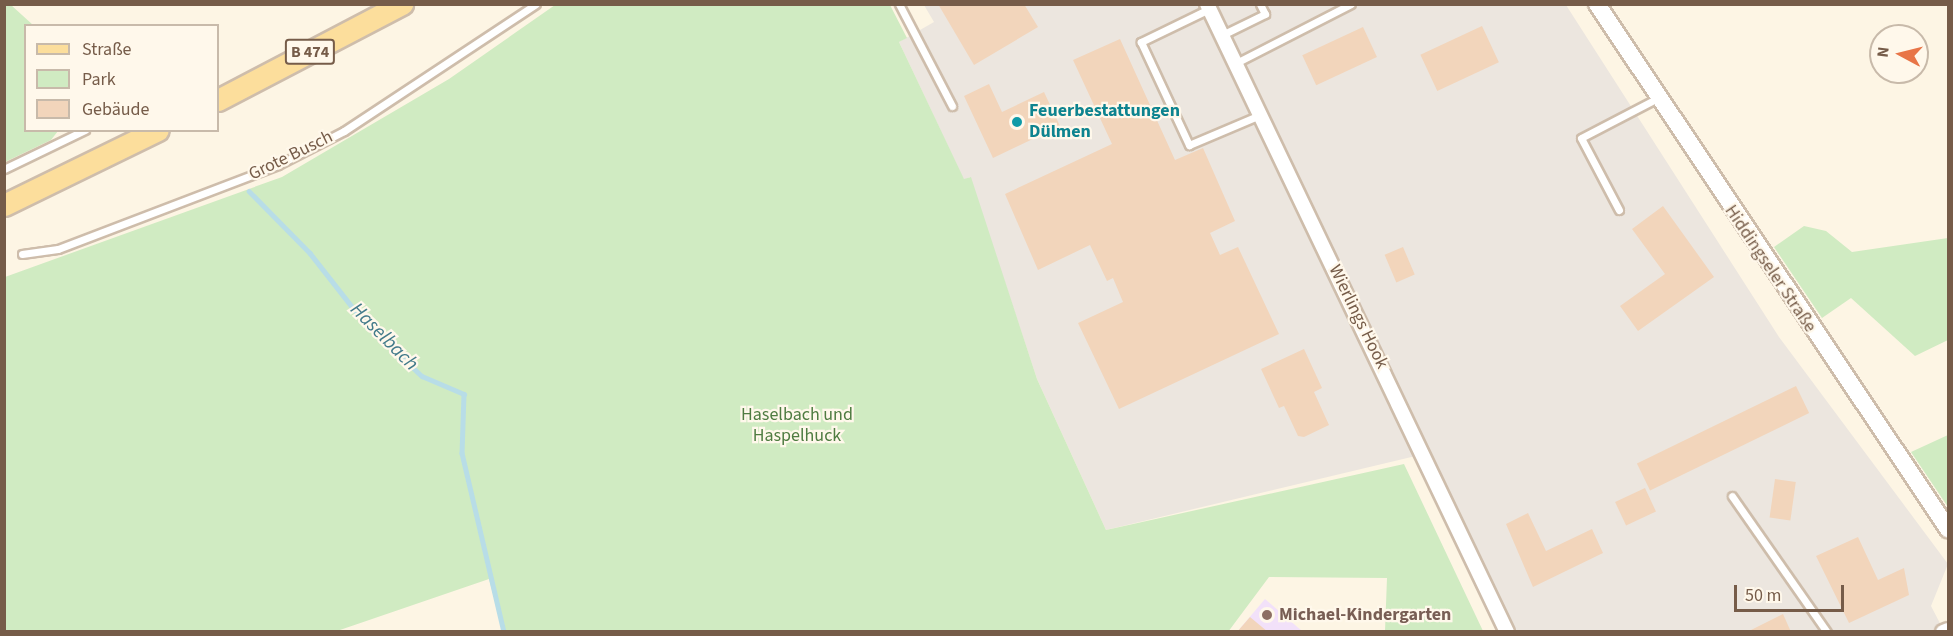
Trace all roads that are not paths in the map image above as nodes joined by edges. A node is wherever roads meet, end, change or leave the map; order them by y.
1 (402, 4) edge
2 (536, 4) edge
3 (899, 4) edge
4 (1260, 4) edge
5 (1351, 4) edge
6 (1597, 4) edge
7 (1208, 7) edge
8 (1222, 35) junction
9 (1236, 63) junction
10 (219, 99) edge
11 (1656, 99) junction
12 (951, 106) dead end
13 (1260, 115) junction
14 (82, 132) edge
15 (154, 132) edge
16 (4, 169) edge
17 (4, 205) edge
18 (1619, 210) dead end
19 (22, 254) dead end
20 (1732, 496) dead end
21 (1948, 529) edge
22 (1948, 630) edge
23 (1507, 632) edge
24 (1827, 632) edge
25 (1943, 632) edge

1 - 10 main road, B 474
2 - 19 lane, Grote Busch
3 - 12 lane
4 - 8 lane
5 - 9 lane
6 - 11 street, Hiddingseler Straße
7 - 8 street, Wierlings Hook
7 - 13 lane
8 - 9 street, Wierlings Hook
9 - 13 street, Wierlings Hook
11 - 18 lane
11 - 21 street, Hiddingseler Straße
13 - 23 street, Wierlings Hook
14 - 16 lane
15 - 17 main road
20 - 24 lane
22 - 25 street

